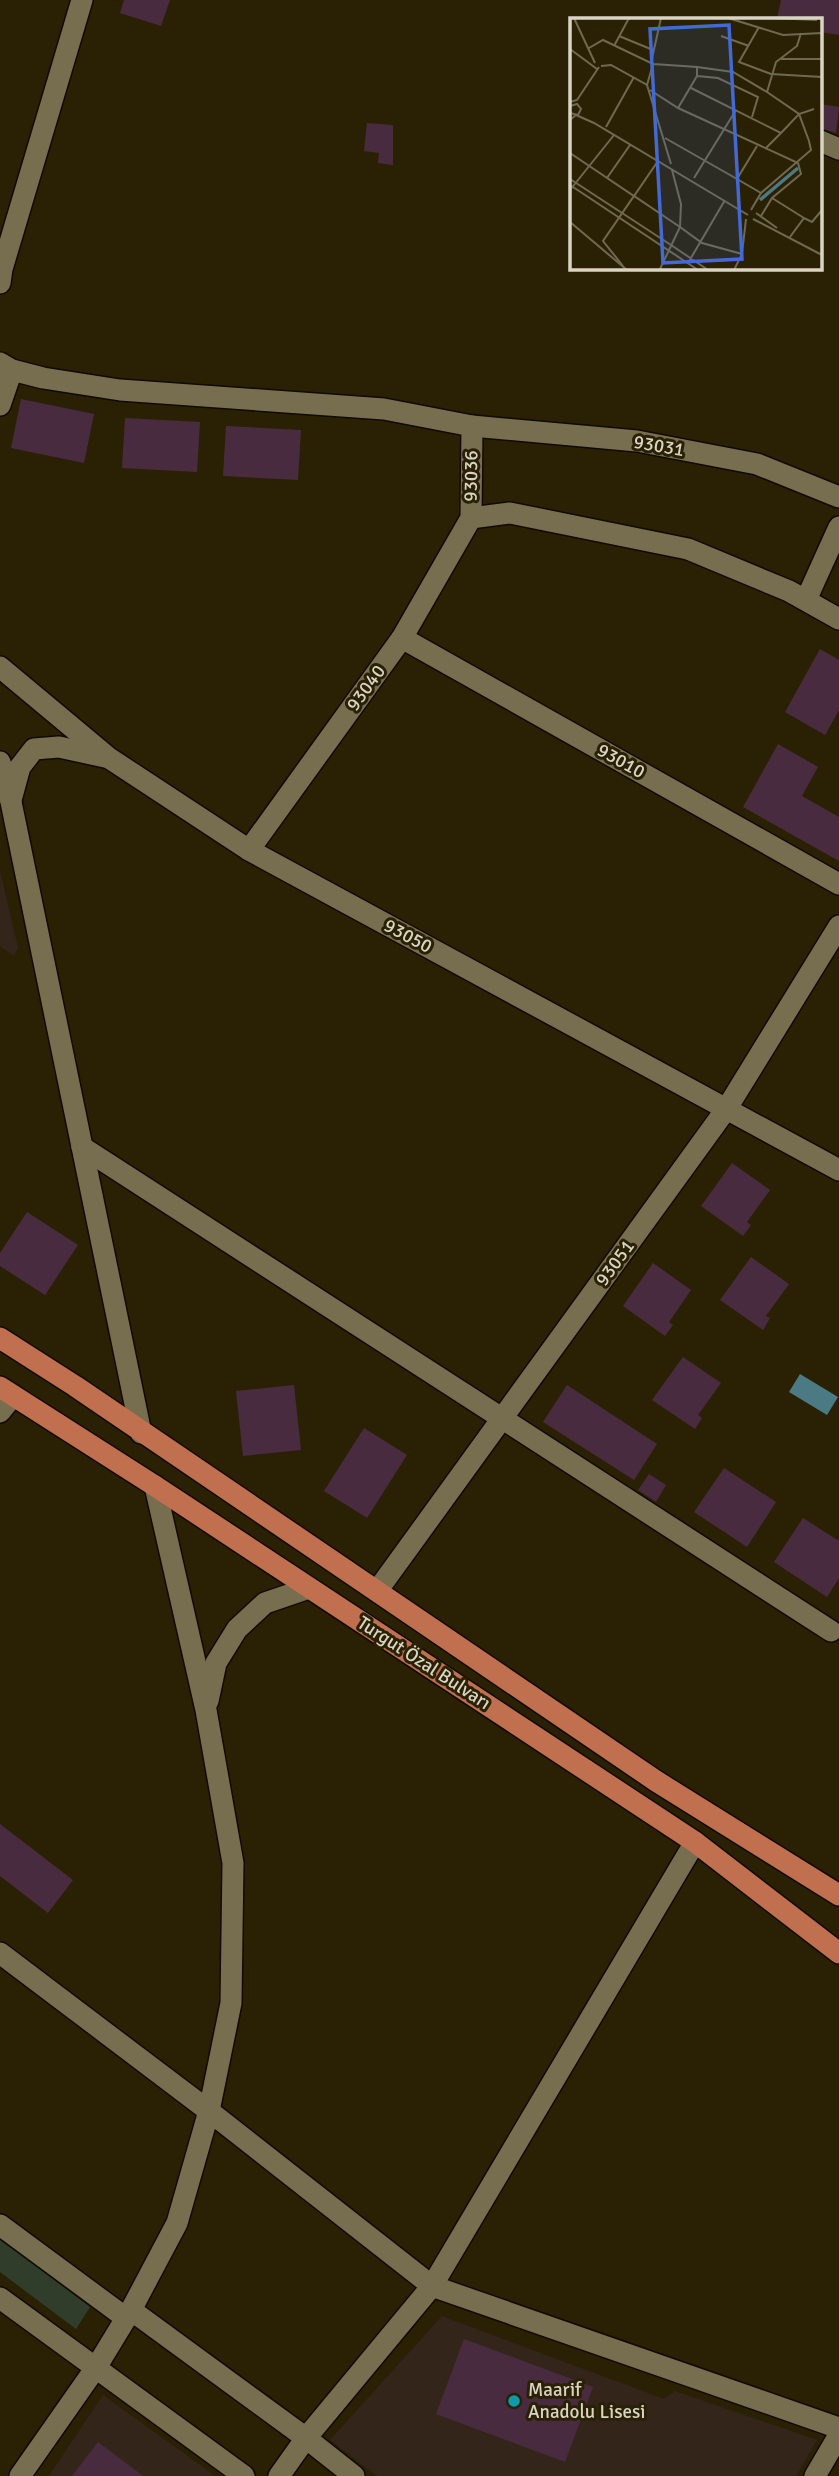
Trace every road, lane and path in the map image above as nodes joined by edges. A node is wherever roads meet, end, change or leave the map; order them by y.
1 (82, 0) edge
2 (822, 142) edge
3 (839, 149) edge
4 (8, 216) edge
5 (0, 283) edge
6 (6, 366) edge
7 (0, 405) edge
8 (472, 426) junction
9 (839, 497) edge
10 (471, 518) junction
11 (839, 527) edge
12 (806, 600) junction
13 (839, 620) edge
14 (402, 638) junction
15 (0, 667) edge
16 (109, 758) junction
17 (0, 762) edge
18 (11, 802) junction
19 (249, 850) junction
20 (839, 884) edge
21 (839, 926) edge
22 (727, 1108) junction
23 (82, 1147) junction
24 (839, 1170) edge
25 (0, 1338) edge
26 (4, 1398) edge
27 (503, 1419) junction
28 (141, 1433) junction
29 (155, 1486) junction
30 (309, 1588) junction
31 (377, 1591) junction
32 (836, 1629) edge
33 (206, 1710) junction
34 (695, 1843) junction
35 (839, 1895) edge
36 (839, 1952) edge
37 (0, 1953) edge
38 (209, 2111) junction
39 (0, 2225) edge
40 (432, 2286) junction
41 (0, 2298) edge
42 (129, 2314) junction
43 (97, 2366) junction
44 (839, 2428) edge
45 (839, 2435) edge
46 (306, 2438) junction
47 (20, 2476) edge
48 (244, 2476) edge
49 (279, 2476) edge
50 (354, 2476) edge
51 (815, 2476) edge

1 - 4 street
2 - 3 street
4 - 5 street
6 - 7 street
6 - 8 street, 93036
8 - 9 street, 93031
8 - 10 street, 93036
10 - 12 street, 93036
10 - 14 street, 93040
11 - 12 street
12 - 13 street, 93036
14 - 19 street, 93040
14 - 20 street, 93010
15 - 16 street, 93050
16 - 18 street
16 - 19 street, 93050
17 - 18 street
18 - 23 street
19 - 22 street, 93050
21 - 22 street, 93051
22 - 24 street, 93050
22 - 27 street, 93051
23 - 27 street
23 - 28 street
25 - 28 main road, Turgut Özal Bulvarı
26 - 29 main road, Turgut Özal Bulvarı
27 - 31 street, 93051
27 - 32 street
28 - 31 main road, Turgut Özal Bulvarı
29 - 30 main road, Turgut Özal Bulvarı
29 - 33 street
30 - 33 street
30 - 34 main road, Turgut Özal Bulvarı
31 - 35 main road, Turgut Özal Bulvarı
33 - 38 street
34 - 36 main road, Turgut Özal Bulvarı
34 - 40 street
37 - 38 street
38 - 40 street
38 - 42 street
39 - 42 street
40 - 44 street
40 - 46 street
41 - 43 street
42 - 43 street
42 - 46 street
43 - 47 street
43 - 48 street
45 - 51 street
46 - 49 street
46 - 50 street

